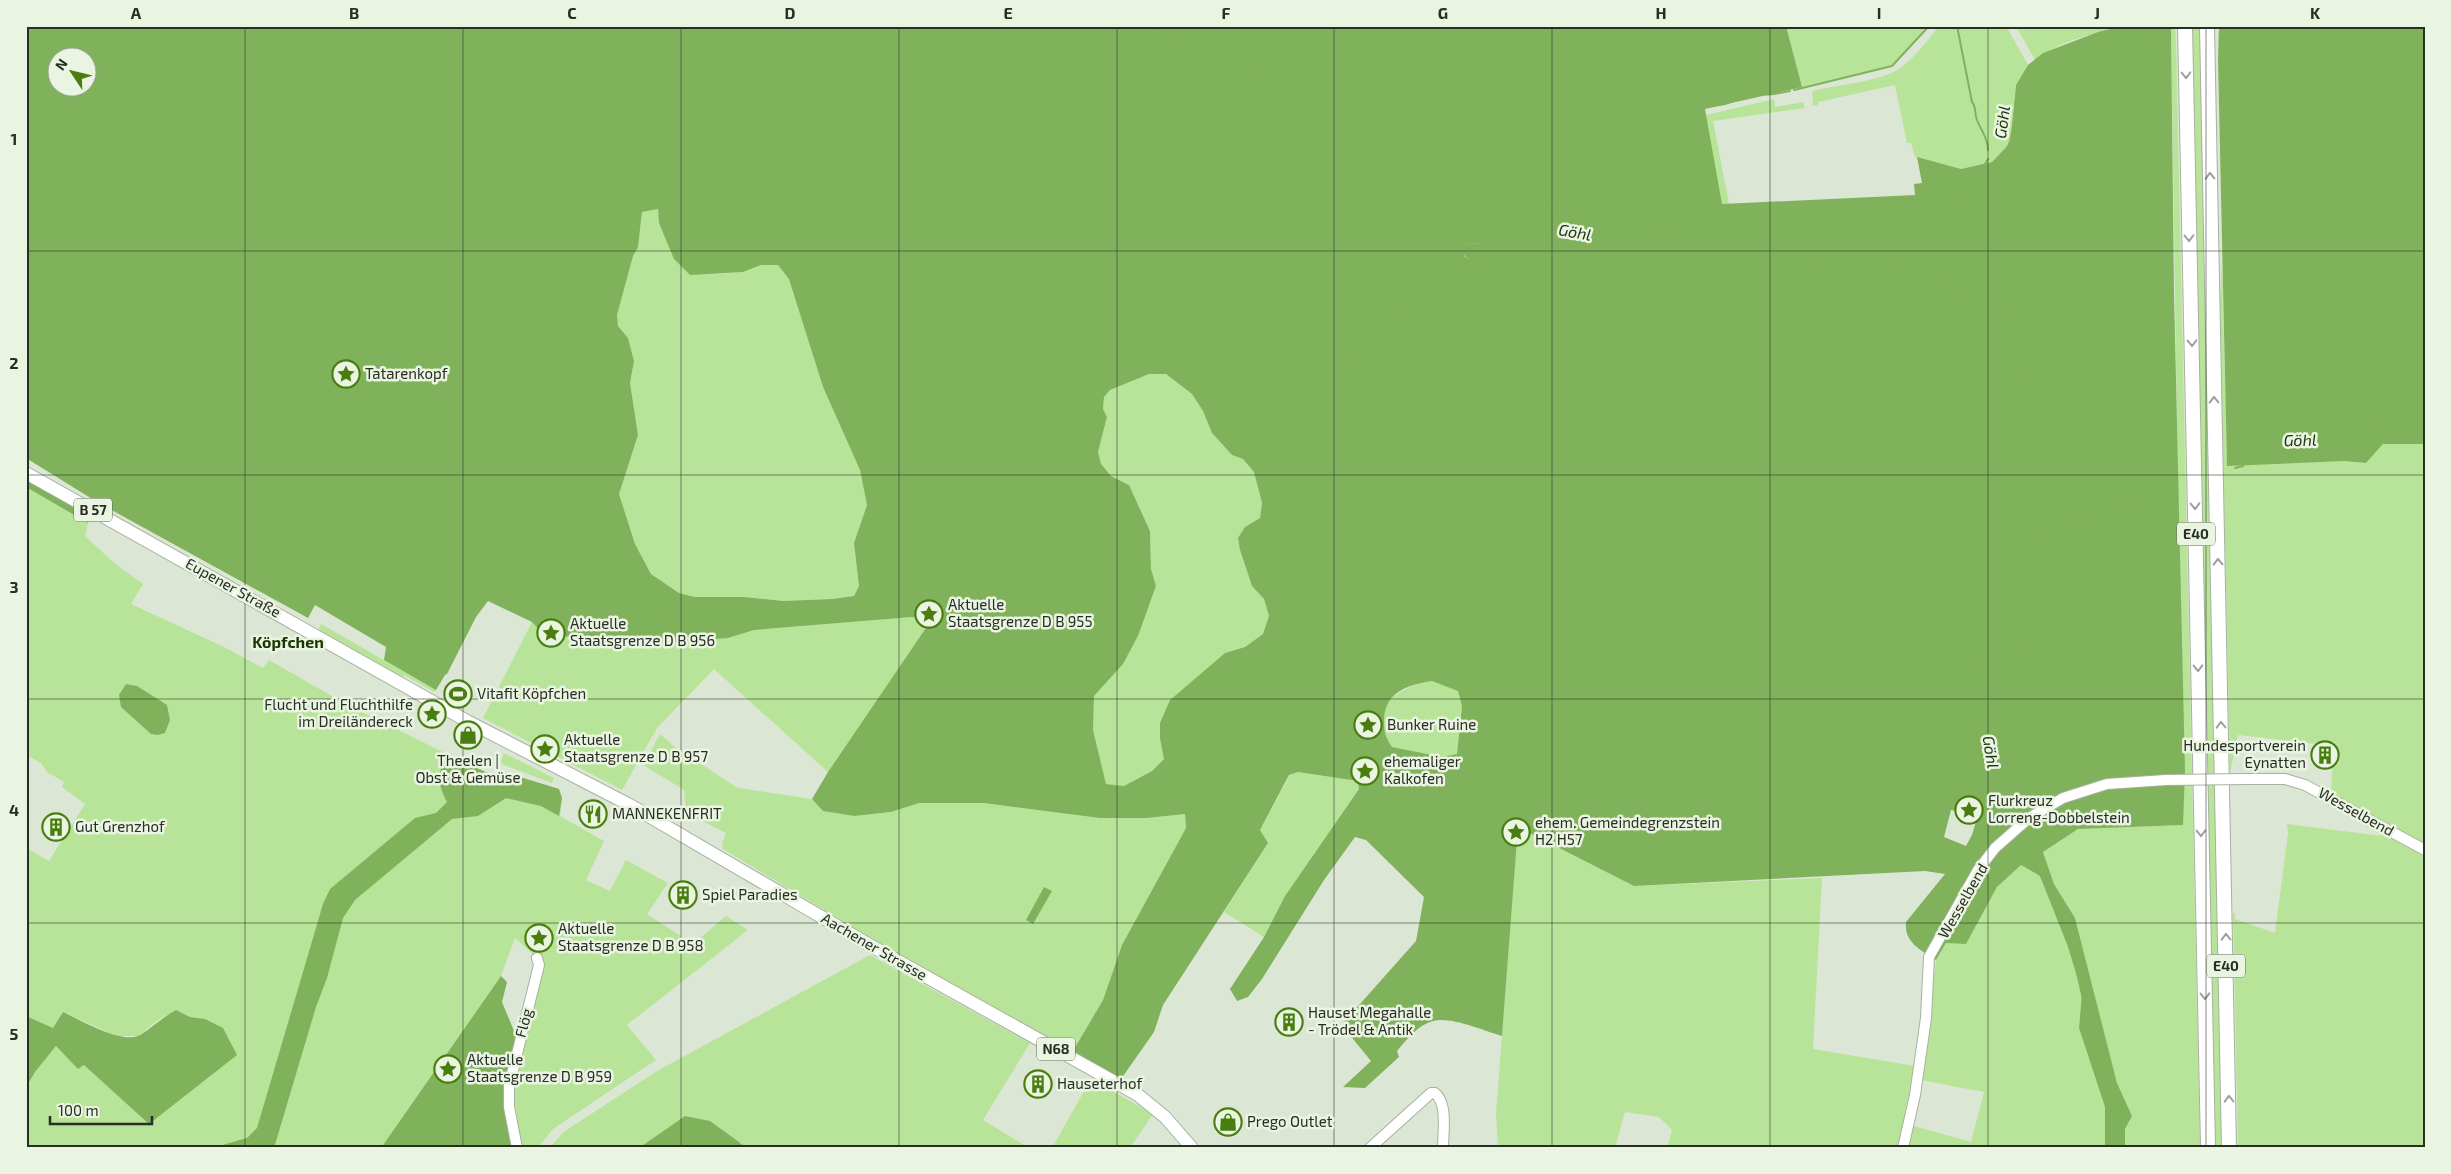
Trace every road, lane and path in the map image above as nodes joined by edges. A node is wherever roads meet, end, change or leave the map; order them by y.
1 (2184, 26) edge
2 (2207, 26) edge
3 (2214, 26) edge
4 (2208, 52) junction
5 (26, 473) edge
6 (544, 761) joint
7 (2425, 850) edge
8 (537, 958) dead end
9 (517, 1148) edge
10 (1192, 1148) edge
11 (1370, 1148) edge
12 (1443, 1148) edge
13 (1903, 1148) edge
14 (2208, 1148) edge
15 (2229, 1148) edge

1 -> 14 highway, E40
2 - 4 highway, E40
3 - 4 highway
15 -> 4 highway, E40
5 - 6 main road, Eupener Straße / B 57
6 - 10 main road, Aachener Strasse / N68
7 - 13 street, Wesselbend, bridge
8 - 9 street, Flög
11 - 12 street

